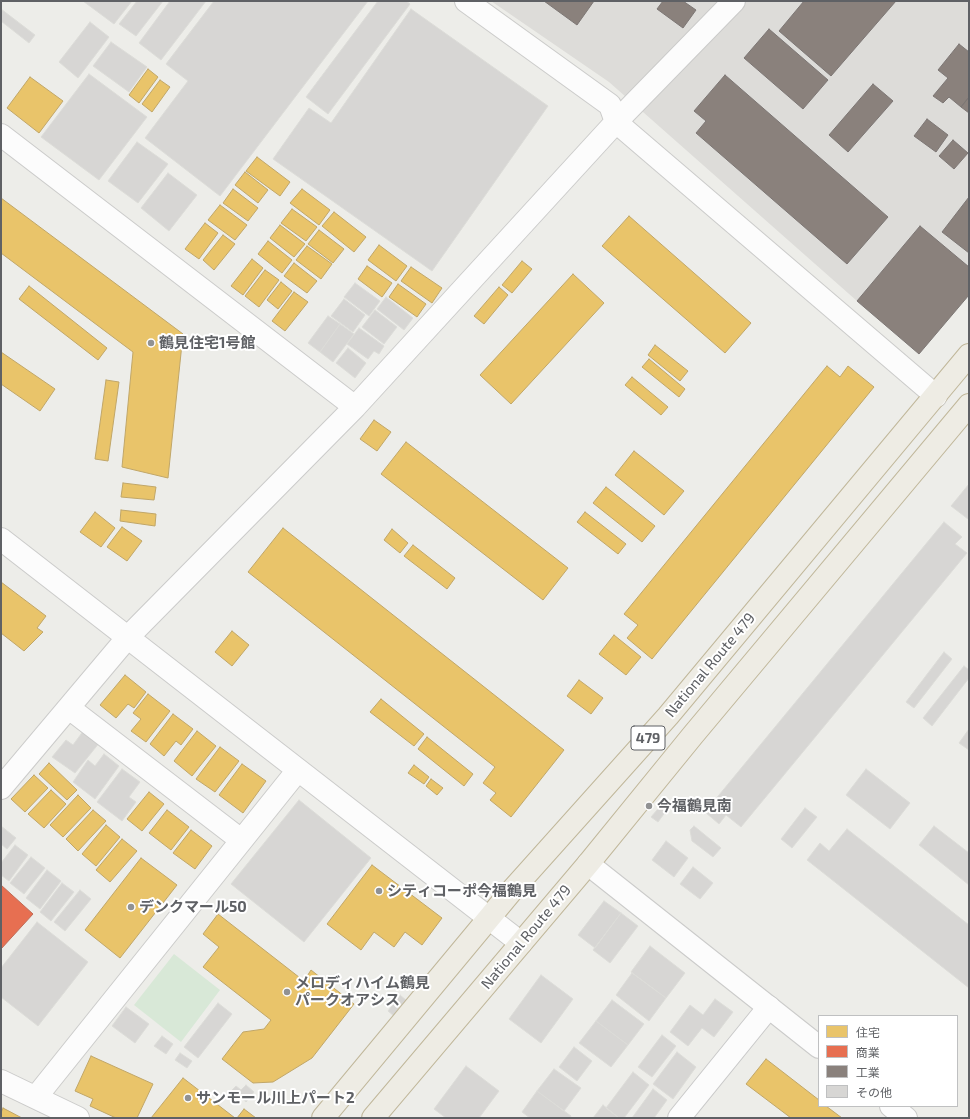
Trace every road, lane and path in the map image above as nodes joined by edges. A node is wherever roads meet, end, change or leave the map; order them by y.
1 (466, 1) edge
2 (734, 1) edge
3 (616, 122) junction
4 (1, 135) edge
5 (969, 356) edge
6 (936, 396) junction
7 (355, 407) junction
8 (966, 415) edge
9 (1, 539) edge
10 (128, 637) junction
11 (69, 708) junction
12 (298, 770) junction
13 (1, 788) edge
14 (242, 840) junction
15 (588, 864) junction
16 (489, 918) junction
17 (521, 943) junction
18 (769, 1007) junction
19 (818, 1046) edge
20 (1, 1081) edge
21 (36, 1097) junction
22 (892, 1107) edge
23 (78, 1118) edge
24 (323, 1118) edge
25 (373, 1118) edge
26 (679, 1118) edge
27 (906, 1118) edge

1 - 3 street
2 - 3 street
3 - 6 street
3 - 7 street
4 - 7 street
5 - 6 highway, National Route 479 / 479
6 - 16 highway, National Route 479 / 479
7 - 10 street
8 - 15 highway, National Route 479 / 479
9 - 10 street
10 - 11 street
10 - 12 street
11 - 13 street
11 - 14 street
12 - 14 street
12 - 16 street
14 - 21 street
15 - 17 highway, National Route 479 / 479
15 - 18 street
16 - 17 street
16 - 24 highway, National Route 479 / 479
17 - 25 highway, National Route 479 / 479
18 - 19 street
18 - 26 street
20 - 21 street
21 - 23 street
22 - 27 street

